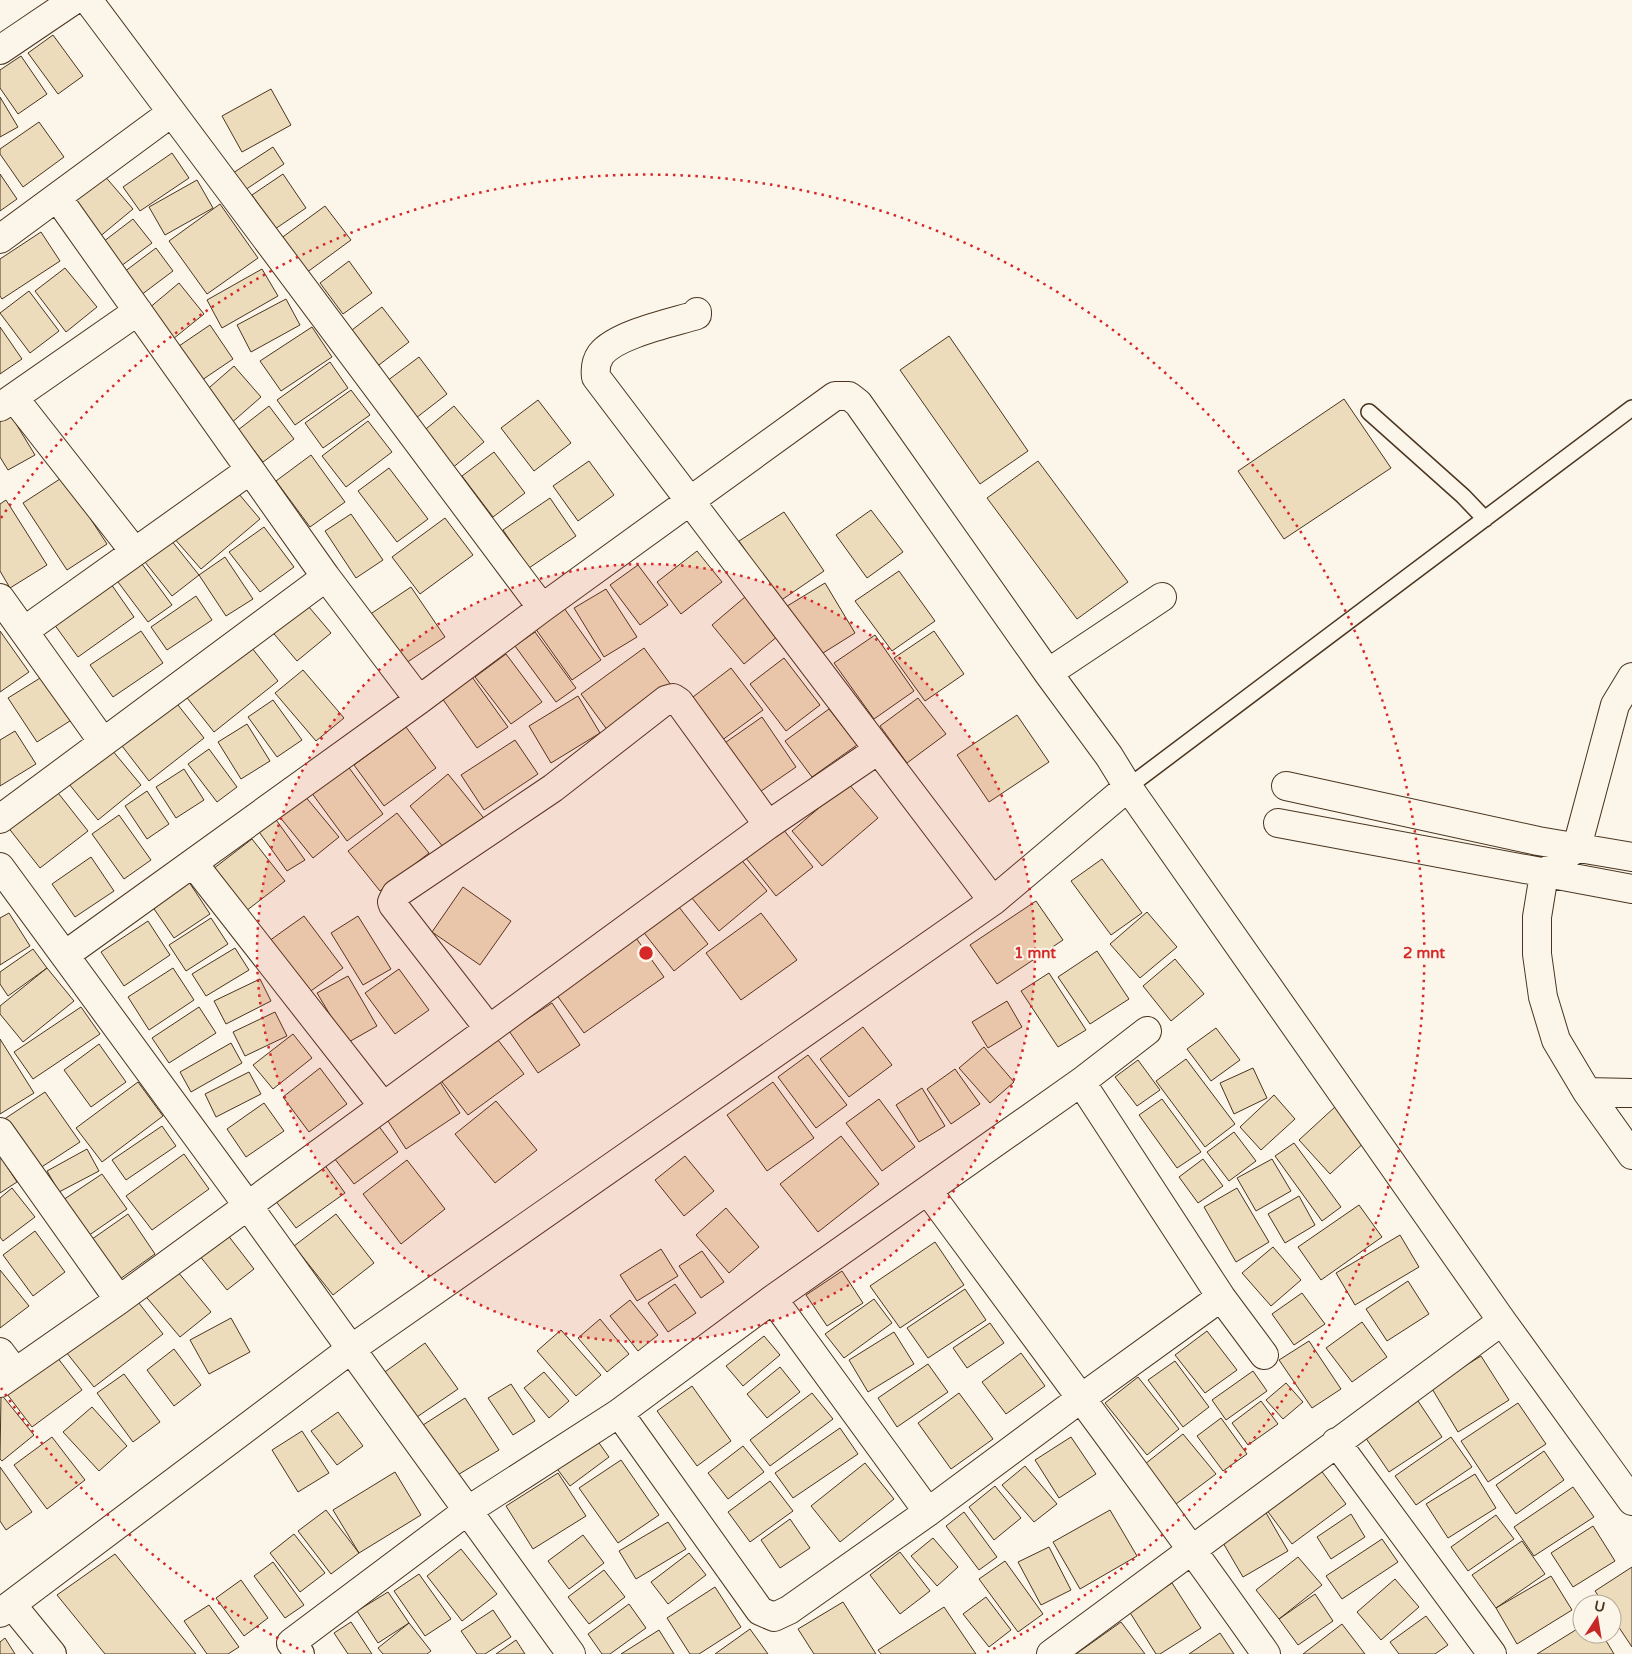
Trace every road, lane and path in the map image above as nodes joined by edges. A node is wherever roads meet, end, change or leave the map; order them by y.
1 (74, 0) edge
2 (88, 0) edge
3 (0, 50) edge
4 (171, 113) junction
5 (57, 197) junction
6 (0, 239) edge
7 (138, 311) junction
8 (697, 312) dead end
9 (7, 402) edge
10 (1632, 408) edge
11 (1369, 412) dead end
12 (250, 470) junction
13 (690, 501) junction
14 (1485, 519) junction
15 (134, 552) junction
16 (326, 578) junction
17 (0, 598) edge
18 (1162, 598) dead end
19 (542, 608) junction
20 (24, 631) junction
21 (1048, 673) junction
22 (1632, 677) edge
23 (419, 700) junction
24 (103, 742) junction
25 (878, 750) junction
26 (1286, 786) dead end
27 (1128, 787) junction
28 (0, 819) edge
29 (1278, 823) dead end
30 (768, 825) junction
31 (1577, 847) junction
32 (1632, 857) edge
33 (193, 863) junction
34 (0, 867) edge
35 (1544, 874) junction
36 (1632, 889) edge
37 (993, 901) junction
38 (65, 955) junction
39 (489, 1029) junction
40 (1147, 1031) dead end
41 (1081, 1082) junction
42 (1587, 1092) junction
43 (1632, 1093) edge
44 (383, 1106) junction
45 (0, 1132) edge
46 (1632, 1155) edge
47 (928, 1191) junction
48 (248, 1206) junction
49 (1221, 1297) junction
50 (773, 1299) junction
51 (119, 1300) junction
52 (1502, 1321) junction
53 (350, 1349) junction
54 (1264, 1355) dead end
55 (5, 1369) edge
56 (1080, 1398) junction
57 (619, 1413) junction
58 (1336, 1442) junction
59 (1632, 1501) edge
60 (467, 1511) junction
61 (928, 1512) junction
62 (1192, 1548) junction
63 (6, 1609) edge
64 (289, 1650) edge
65 (52, 1654) edge
66 (571, 1654) edge
67 (1051, 1654) edge
68 (1266, 1654) edge
69 (1492, 1654) edge

1 - 3 street
2 - 4 street
4 - 5 street
4 - 19 street
5 - 6 street
5 - 7 street
7 - 9 street
7 - 12 street
8 - 13 street
9 - 15 street
10 - 14 lane
11 - 14 lane
12 - 15 street
12 - 16 street
13 - 19 street
13 - 21 street
13 - 25 street
14 - 27 lane
15 - 20 street
16 - 23 street
16 - 24 street
17 - 20 street
18 - 21 street
19 - 23 street
20 - 24 street
21 - 27 street
22 - 31 street
23 - 33 street
24 - 28 street
25 - 30 street
25 - 37 street
26 - 31 street
27 - 37 street
27 - 52 street
29 - 35 street
30 - 39 street
30 - 39 street
31 - 32 street
31 - 35 street
33 - 38 street
33 - 44 street
34 - 38 street
35 - 36 street
35 - 42 street
37 - 53 street
38 - 48 street
39 - 44 street
40 - 41 street
41 - 47 street
41 - 49 street
42 - 43 street
42 - 46 street
44 - 48 street
45 - 51 street
47 - 50 street
47 - 56 street
48 - 51 street
48 - 53 street
49 - 54 street
49 - 56 street
50 - 57 street
50 - 61 street
51 - 55 street
52 - 58 street
52 - 59 street
53 - 60 street
53 - 63 street
56 - 61 street
56 - 62 street
57 - 60 street
57 - 61 street
58 - 62 street
58 - 69 street
60 - 64 street
60 - 66 street
62 - 67 street
62 - 68 street
63 - 65 street

